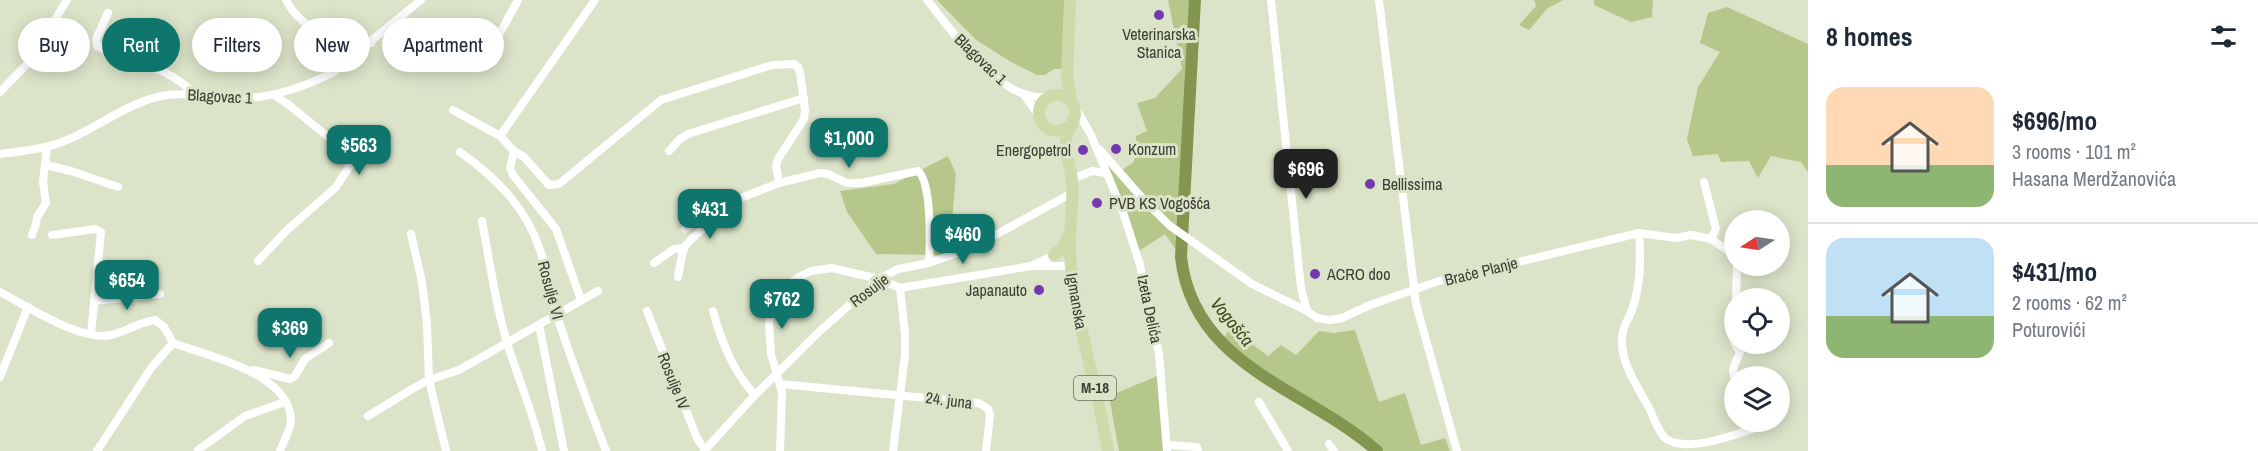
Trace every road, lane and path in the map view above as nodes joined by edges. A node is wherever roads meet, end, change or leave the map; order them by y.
1 (66, 0) edge
2 (286, 0) edge
3 (421, 0) edge
4 (518, 0) edge
5 (595, 0) edge
6 (927, 0) edge
7 (1070, 0) edge
8 (1271, 0) edge
9 (1379, 0) edge
10 (108, 13) dead end
11 (504, 26) edge
12 (371, 42) junction
13 (1067, 77) junction
14 (0, 92) edge
15 (195, 95) junction
16 (274, 95) junction
17 (1025, 96) junction
18 (1051, 96) junction
19 (804, 98) junction
20 (1072, 102) junction
21 (453, 110) dead end
22 (1039, 116) junction
23 (1077, 123) junction
24 (1049, 129) junction
25 (500, 136) junction
26 (1095, 144) junction
27 (46, 147) junction
28 (1065, 149) junction
29 (514, 151) junction
30 (669, 151) dead end
31 (460, 152) dead end
32 (0, 154) edge
33 (46, 165) junction
34 (1106, 173) junction
35 (1072, 179) junction
36 (1704, 182) dead end
37 (779, 183) junction
38 (118, 187) dead end
39 (1072, 193) junction
40 (733, 201) junction
41 (482, 221) dead end
42 (685, 229) dead end
43 (1639, 233) junction
44 (411, 234) dead end
45 (1070, 234) junction
46 (32, 235) dead end
47 (52, 235) dead end
48 (1711, 239) junction
49 (684, 248) junction
50 (1724, 248) edge
51 (1054, 255) junction
52 (1070, 259) junction
53 (258, 261) dead end
54 (654, 263) dead end
55 (928, 263) junction
56 (1031, 266) junction
57 (678, 277) dead end
58 (879, 279) junction
59 (900, 288) junction
60 (1415, 289) junction
61 (598, 291) dead end
62 (0, 292) edge
63 (160, 294) dead end
64 (581, 300) junction
65 (94, 301) junction
66 (28, 307) junction
67 (1307, 310) junction
68 (647, 311) dead end
69 (713, 311) dead end
70 (557, 313) junction
71 (539, 325) junction
72 (91, 334) junction
73 (507, 342) junction
74 (329, 343) dead end
75 (173, 344) junction
76 (249, 369) junction
77 (776, 374) junction
78 (0, 377) edge
79 (429, 380) junction
80 (780, 384) junction
81 (755, 395) junction
82 (901, 395) junction
83 (285, 402) junction
84 (1259, 402) dead end
85 (368, 416) dead end
86 (1743, 432) edge
87 (1168, 448) edge
88 (198, 450) edge
89 (705, 450) edge
90 (97, 451) edge
91 (280, 451) edge
92 (446, 451) edge
93 (542, 451) edge
94 (564, 451) edge
95 (606, 451) edge
96 (780, 451) edge
97 (893, 451) edge
98 (986, 451) edge
99 (1108, 451) edge
100 (1198, 451) edge
101 (1288, 451) edge
102 (1457, 451) edge

1 - 14 street
2 - 12 street
3 - 12 street, Blagovac 1
4 - 11 street
5 - 25 street
6 - 17 street, Blagovac 1
7 - 13 main road, M-18
8 - 67 street
9 - 60 street
10 - 15 street
12 - 16 street, Blagovac 1
13 - 18 main road
13 - 20 main road, M-18
15 - 16 street, Blagovac 1
15 - 27 street, Blagovac 1
16 - 53 street
17 - 18 street
17 - 22 street
18 - 20 main road
18 - 22 main road
19 - 29 street
19 - 30 street
19 - 37 street
20 - 23 main road, M-18
21 - 25 street
22 - 24 main road, M-18
23 - 24 main road
23 - 26 street, Izeta Delića
23 - 28 main road, Igmanska / M-18
24 - 28 main road, Igmanska / M-18
25 - 29 street
26 - 34 street, Izeta Delića
26 - 67 street, Braće Planje
27 - 32 street, Blagovac 1
27 - 33 street
28 - 35 main road, Igmanska / M-18
29 - 64 street
31 - 70 street, Rosulje VI
33 - 38 street
33 - 46 street
34 - 35 street
34 - 87 street, Izeta Delića
35 - 39 main road, Igmanska / M-18
36 - 48 street
37 - 40 street
37 - 55 street
39 - 45 main road, Igmanska / M-18
39 - 55 street, Rosulje
40 - 42 street
40 - 49 street
41 - 73 street
43 - 48 street, Braće Planje
43 - 60 street, Braće Planje
43 - 86 street
44 - 79 street
45 - 51 main road
45 - 52 main road, Igmanska / M-18
47 - 65 street
48 - 50 street
49 - 54 street
49 - 57 street
51 - 52 street
51 - 56 street
52 - 56 street
52 - 99 main road, Igmanska / M-18
55 - 58 street, Rosulje
56 - 59 street
58 - 59 street
58 - 77 street, Rosulje
58 - 77 street
59 - 82 street
60 - 67 street, Braće Planje
60 - 102 street
61 - 64 street
62 - 66 street
63 - 65 street
64 - 70 street
65 - 72 street
66 - 72 street
66 - 78 street
68 - 89 street, Rosulje IV
69 - 81 street
70 - 71 street
70 - 95 street, Rosulje VI
71 - 73 street
71 - 94 street
72 - 75 street
73 - 79 street
73 - 93 street
74 - 76 street
75 - 76 street
75 - 90 street
76 - 83 street
77 - 80 street
77 - 81 street, Rosulje
79 - 85 street
79 - 92 street
80 - 82 street
80 - 96 street
81 - 89 street, Rosulje
82 - 97 street
82 - 98 street, 24. juna
83 - 88 street
83 - 91 street
84 - 101 street
87 - 100 street

